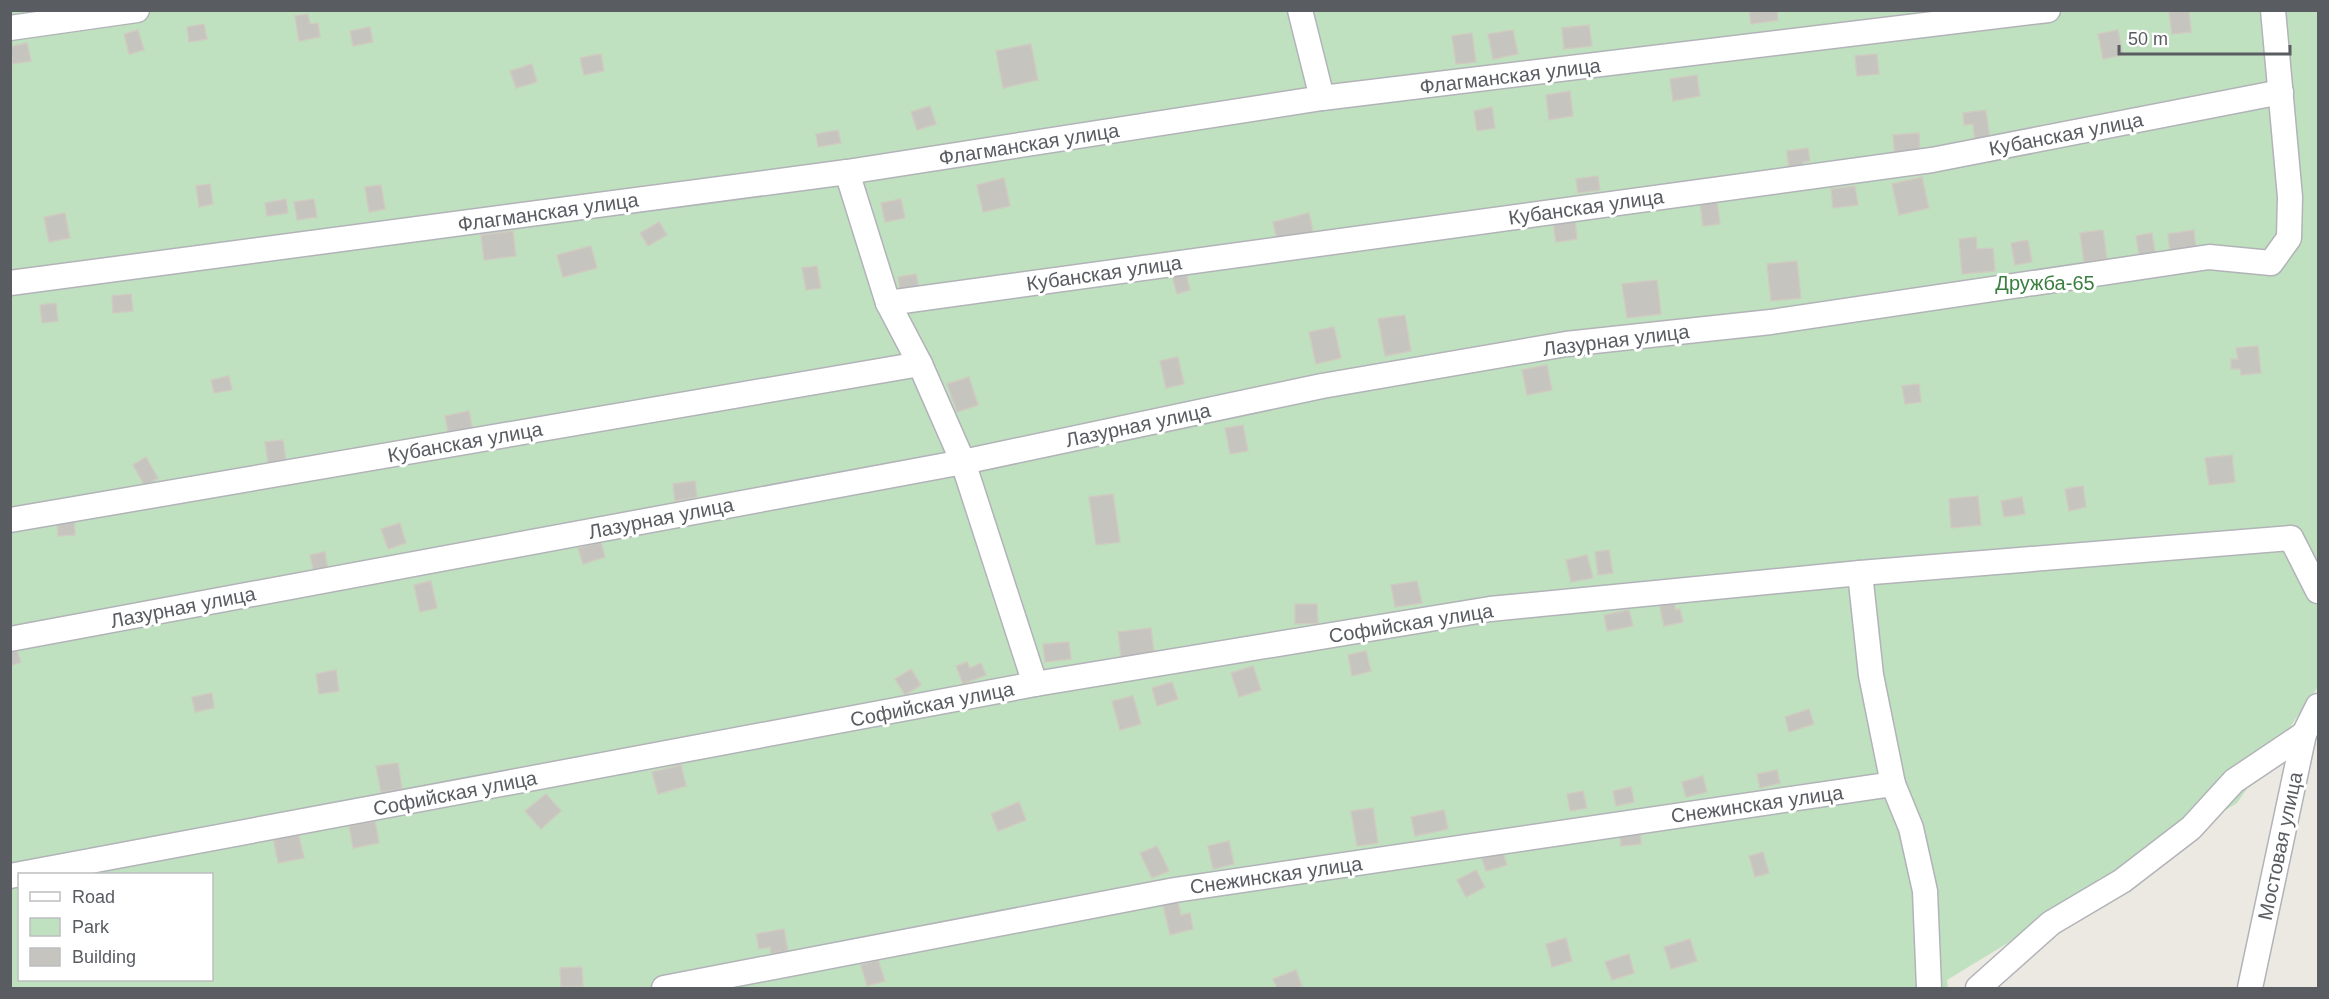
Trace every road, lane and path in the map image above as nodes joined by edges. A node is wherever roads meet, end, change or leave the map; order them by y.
1 (137, 10) edge
2 (1300, 10) edge
3 (2048, 10) edge
4 (2273, 10) edge
5 (10, 28) edge
6 (2281, 92) junction
7 (1322, 98) junction
8 (847, 172) junction
9 (10, 283) edge
10 (888, 303) junction
11 (920, 364) junction
12 (963, 462) junction
13 (10, 520) edge
14 (1860, 573) junction
15 (2319, 591) edge
16 (10, 639) edge
17 (1035, 684) junction
18 (2319, 706) edge
19 (2304, 734) junction
20 (1893, 784) junction
21 (26, 873) edge
22 (664, 988) edge
23 (1929, 988) edge
24 (1978, 988) edge
25 (2250, 988) edge

1 - 5 lane
2 - 7 lane
3 - 7 lane, Флагманская улица
4 - 6 lane
6 - 10 lane, Кубанская улица
6 - 12 lane, Лазурная улица
7 - 8 lane, Флагманская улица
8 - 9 lane, Флагманская улица
8 - 10 lane
10 - 11 lane
11 - 12 lane
11 - 13 lane, Кубанская улица
12 - 16 lane, Лазурная улица
12 - 17 lane
14 - 15 lane, Софийская улица
14 - 17 lane, Софийская улица
14 - 20 lane
17 - 21 lane, Софийская улица
18 - 19 lane, Мостовая улица
19 - 24 lane
19 - 25 lane, Мостовая улица
20 - 22 lane, Снежинская улица
20 - 23 lane

